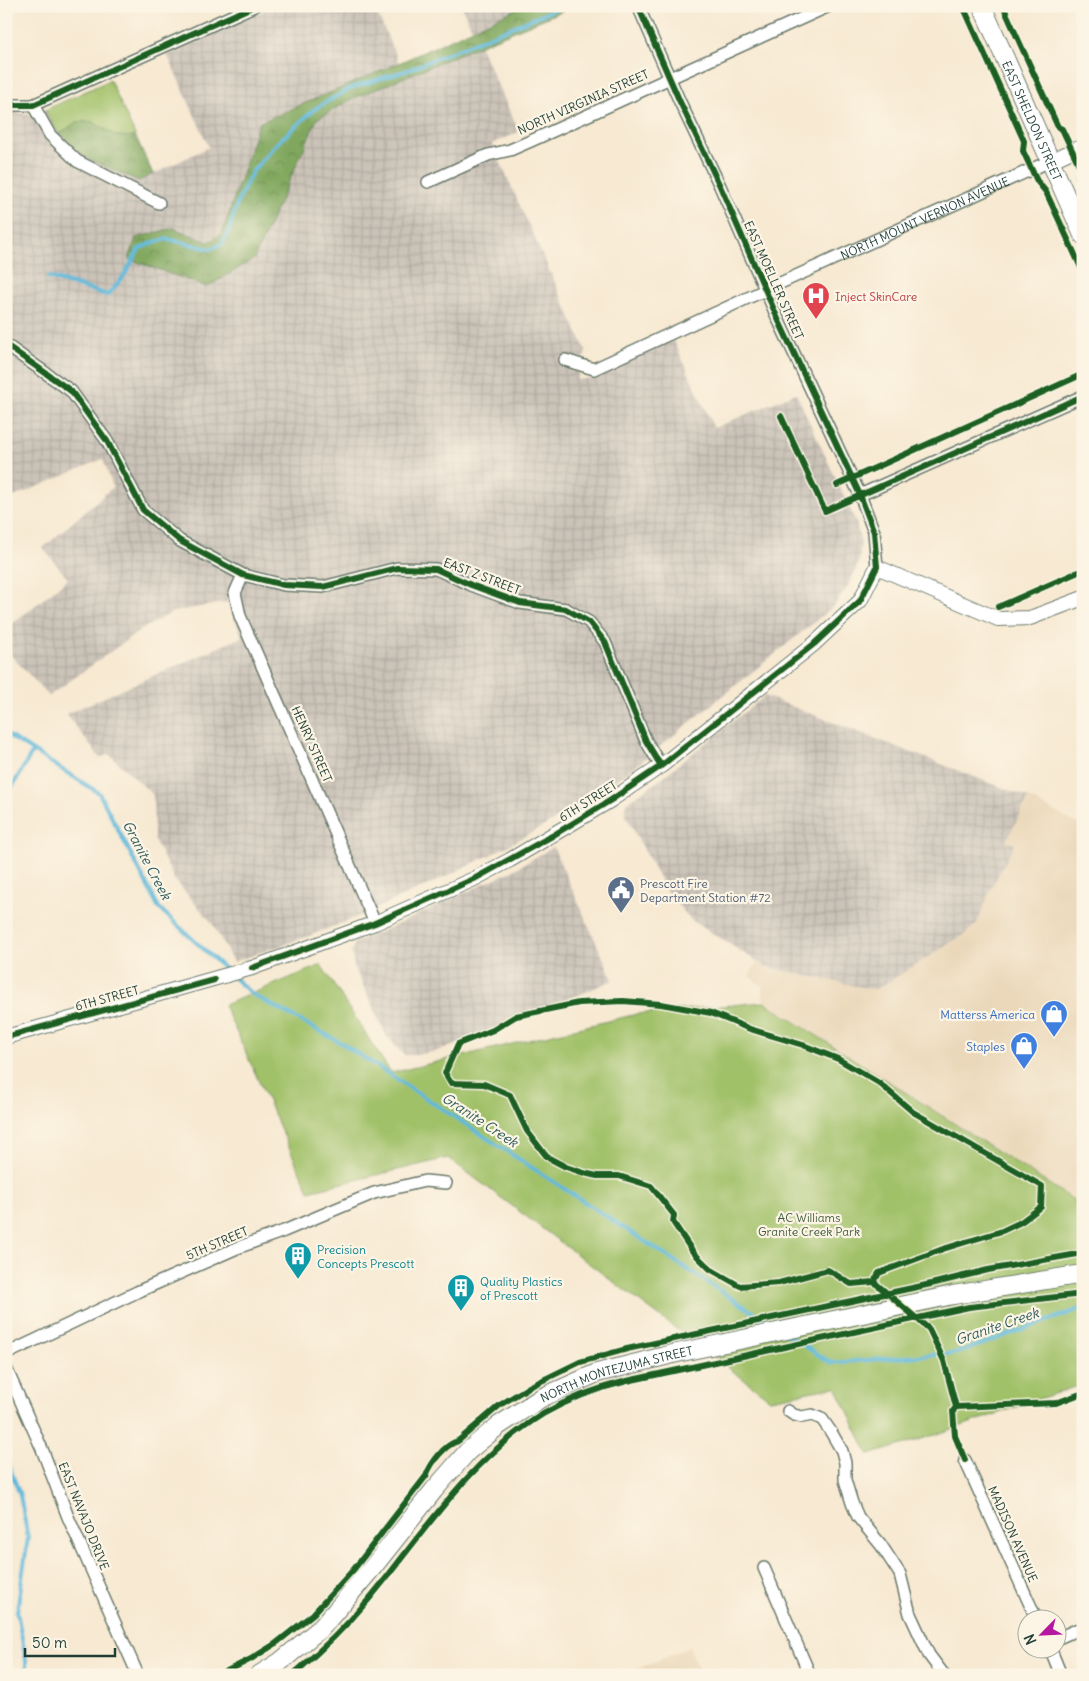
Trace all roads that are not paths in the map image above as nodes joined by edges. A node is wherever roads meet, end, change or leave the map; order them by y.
1 (254, 6) edge
2 (638, 6) edge
3 (829, 6) edge
4 (982, 6) edge
5 (670, 79) junction
6 (6, 105) edge
7 (33, 105) junction
8 (1083, 146) edge
9 (1050, 161) junction
10 (428, 182) dead end
11 (159, 203) dead end
12 (1083, 235) edge
13 (765, 290) junction
14 (6, 345) edge
15 (565, 360) dead end
16 (1083, 396) edge
17 (860, 495) junction
18 (877, 567) junction
19 (243, 575) junction
20 (1083, 598) edge
21 (660, 766) junction
22 (375, 923) junction
23 (6, 1037) edge
24 (446, 1183) dead end
25 (1083, 1274) edge
26 (6, 1354) edge
27 (6, 1368) edge
28 (788, 1411) dead end
29 (965, 1460) dead end
30 (764, 1568) dead end
31 (1032, 1608) edge
32 (1083, 1627) edge
33 (1066, 1635) edge
34 (1054, 1658) edge
35 (138, 1675) edge
36 (259, 1675) edge
37 (810, 1675) edge
38 (944, 1675) edge
39 (1061, 1675) edge

1 - 7 street
2 - 5 street, EAST MOELLER STREET
3 - 5 street, NORTH VIRGINIA STREET
4 - 9 main road, EAST SHELDON STREET
5 - 10 street, NORTH VIRGINIA STREET
5 - 13 street, EAST MOELLER STREET
6 - 7 street
7 - 11 street
8 - 9 street, NORTH MOUNT VERNON AVENUE
9 - 12 main road, EAST SHELDON STREET
9 - 13 street, NORTH MOUNT VERNON AVENUE
13 - 15 street, NORTH MOUNT VERNON AVENUE
13 - 17 street, EAST MOELLER STREET
14 - 19 street, EAST Z STREET
16 - 17 street
17 - 18 street, EAST MOELLER STREET
18 - 20 street
18 - 21 street, 6TH STREET
19 - 21 street, EAST Z STREET
19 - 22 street, HENRY STREET
21 - 22 street, 6TH STREET
22 - 23 street, 6TH STREET
24 - 26 street, 5TH STREET
25 - 36 main road, NORTH MONTEZUMA STREET
27 - 35 street, EAST NAVAJO DRIVE
28 - 38 street
29 - 31 street, MADISON AVENUE
30 - 37 street
32 - 33 street
34 - 39 street

